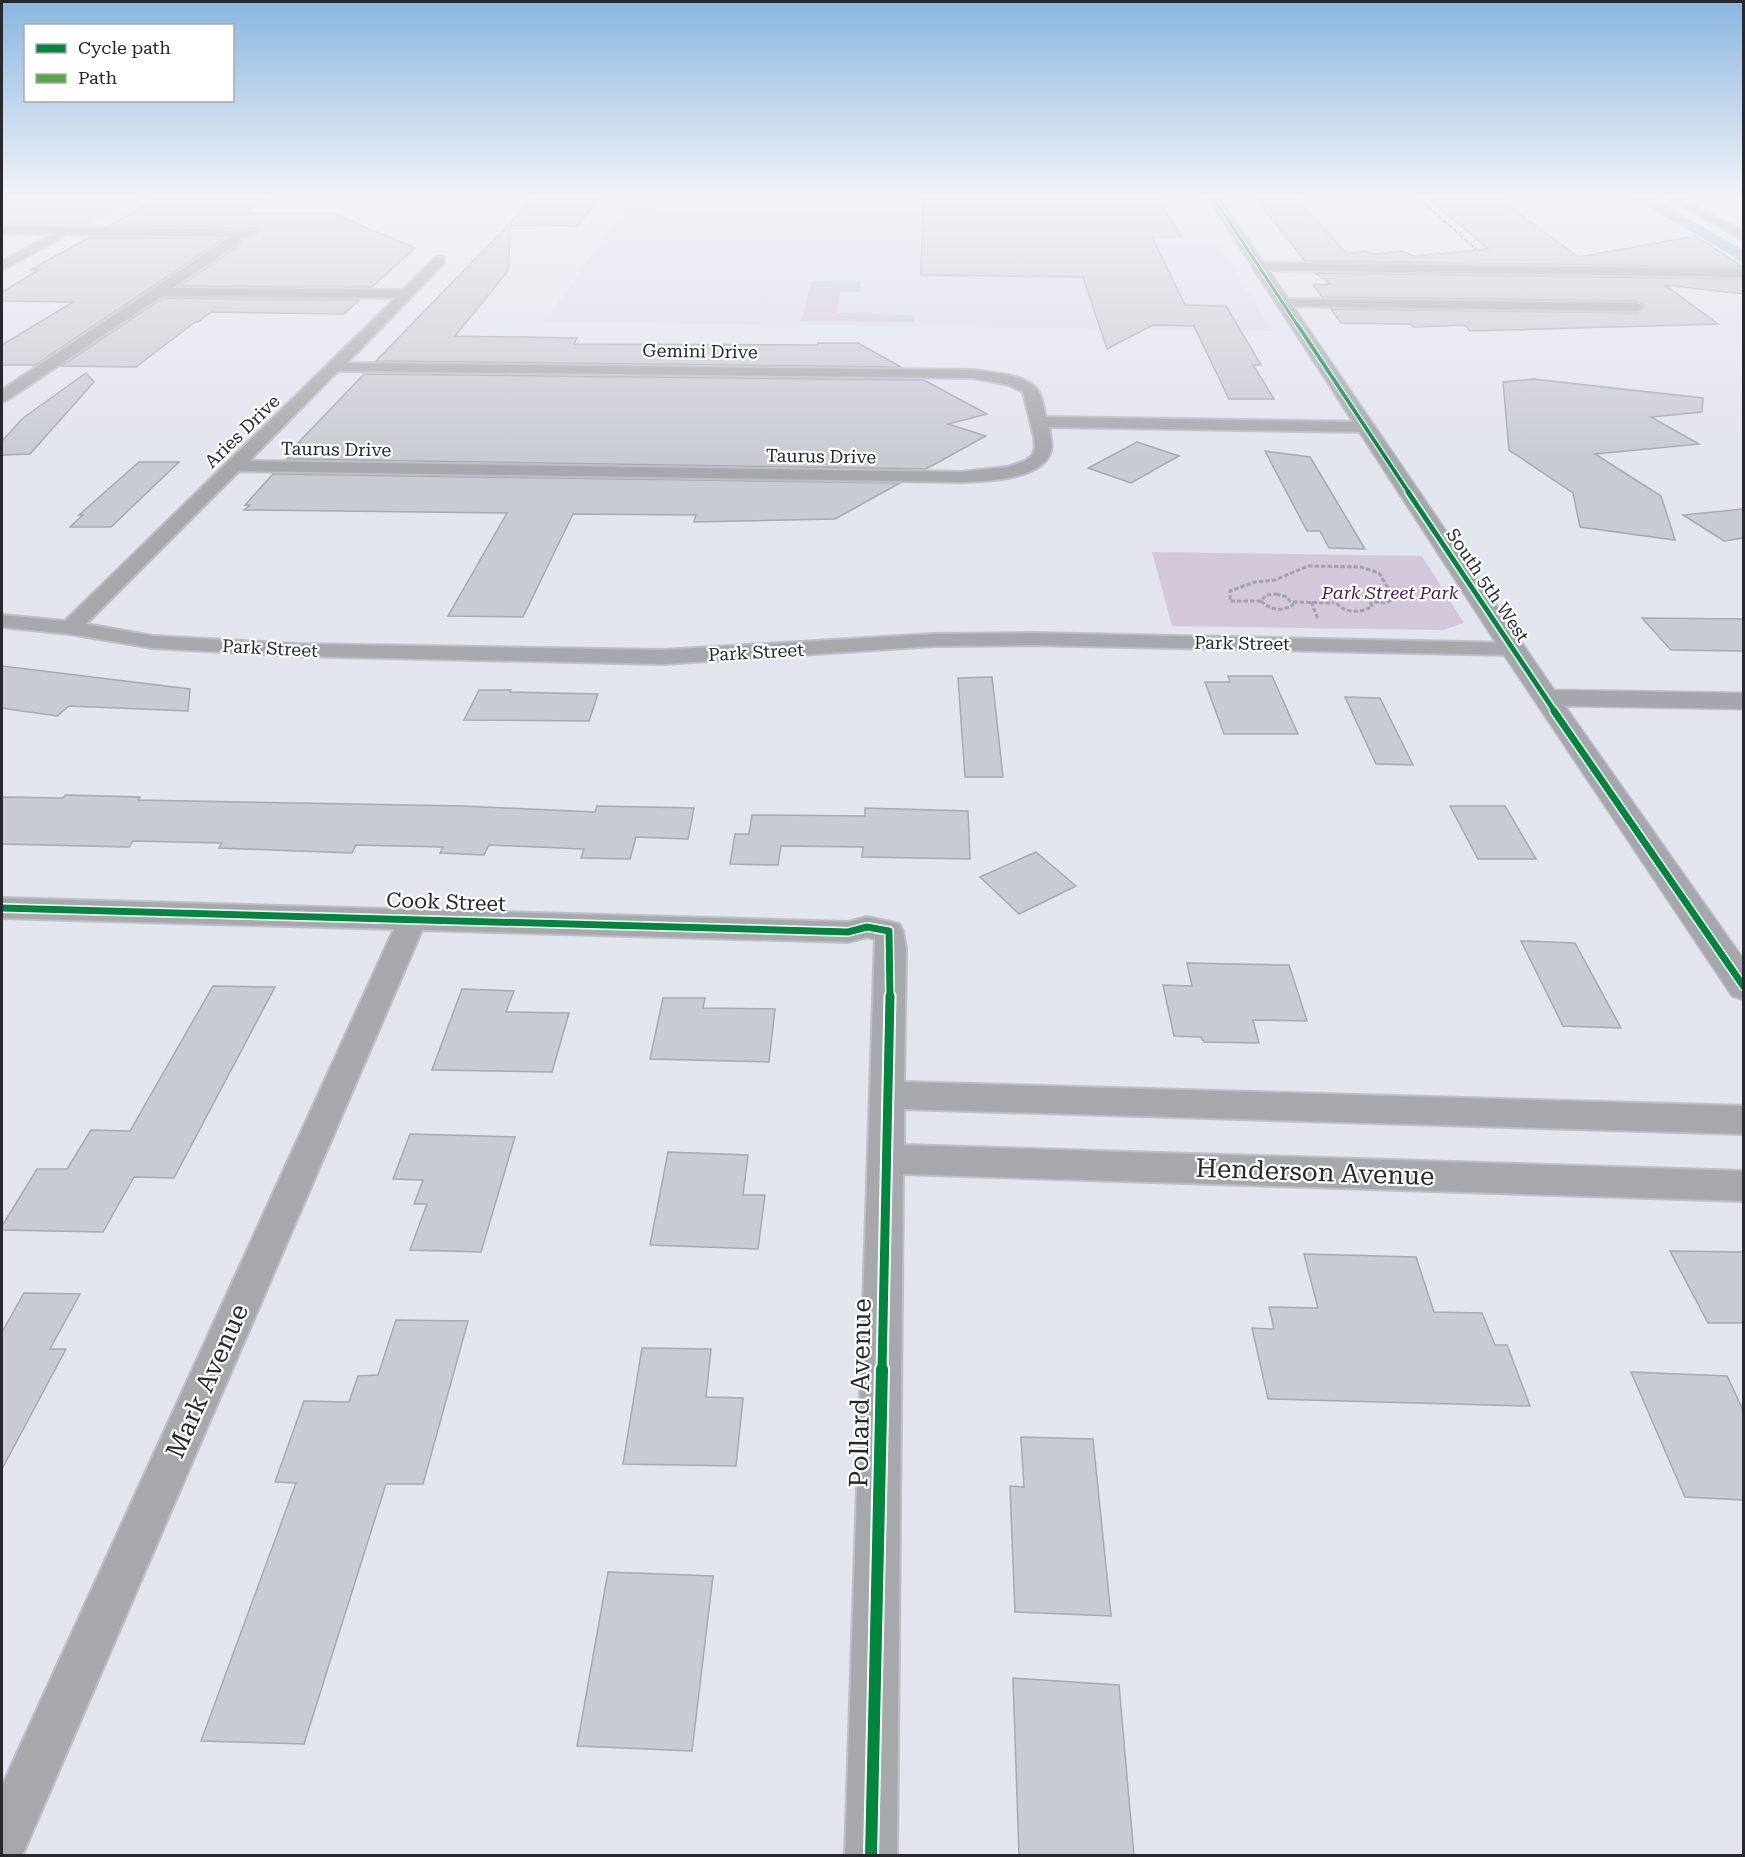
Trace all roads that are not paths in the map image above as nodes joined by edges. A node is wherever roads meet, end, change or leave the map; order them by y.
1 (171, 284) edge
2 (416, 284) edge
3 (1271, 284) edge
4 (1516, 284) edge
5 (159, 292) junction
6 (405, 294) junction
7 (1284, 303) junction
8 (1542, 305) junction
9 (1637, 307) dead end
10 (334, 367) junction
11 (2, 397) edge
12 (1040, 422) junction
13 (1366, 427) junction
14 (235, 466) junction
15 (2, 621) edge
16 (70, 628) junction
17 (1512, 649) junction
18 (1547, 698) junction
19 (1743, 702) edge
20 (2, 908) edge
21 (413, 919) junction
22 (889, 931) joint
23 (1743, 987) edge
24 (888, 1095) junction
25 (1743, 1120) edge
26 (886, 1159) junction
27 (1743, 1186) edge
28 (2, 1842) edge
29 (871, 1856) edge

1 - 5 street
2 - 6 street, Aries Drive
3 - 7 street, South 5th West
4 - 8 street
5 - 6 street
5 - 11 street
6 - 10 street, Aries Drive
7 - 8 street
7 - 13 street, South 5th West
8 - 9 street
10 - 12 street, Gemini Drive
10 - 14 street, Aries Drive
12 - 13 street
12 - 14 street, Taurus Drive
13 - 17 street, South 5th West
14 - 16 street, Aries Drive
15 - 16 street, Park Street
16 - 17 street, Park Street
17 - 18 street, South 5th West
18 - 19 street
18 - 23 street, South 5th West
20 - 21 street, Cook Street
21 - 22 street, Cook Street
21 - 28 street, Mark Avenue
22 - 24 street, Pollard Avenue
24 - 25 street
24 - 26 street, Pollard Avenue
26 - 27 street, Henderson Avenue
26 - 29 street, Pollard Avenue

